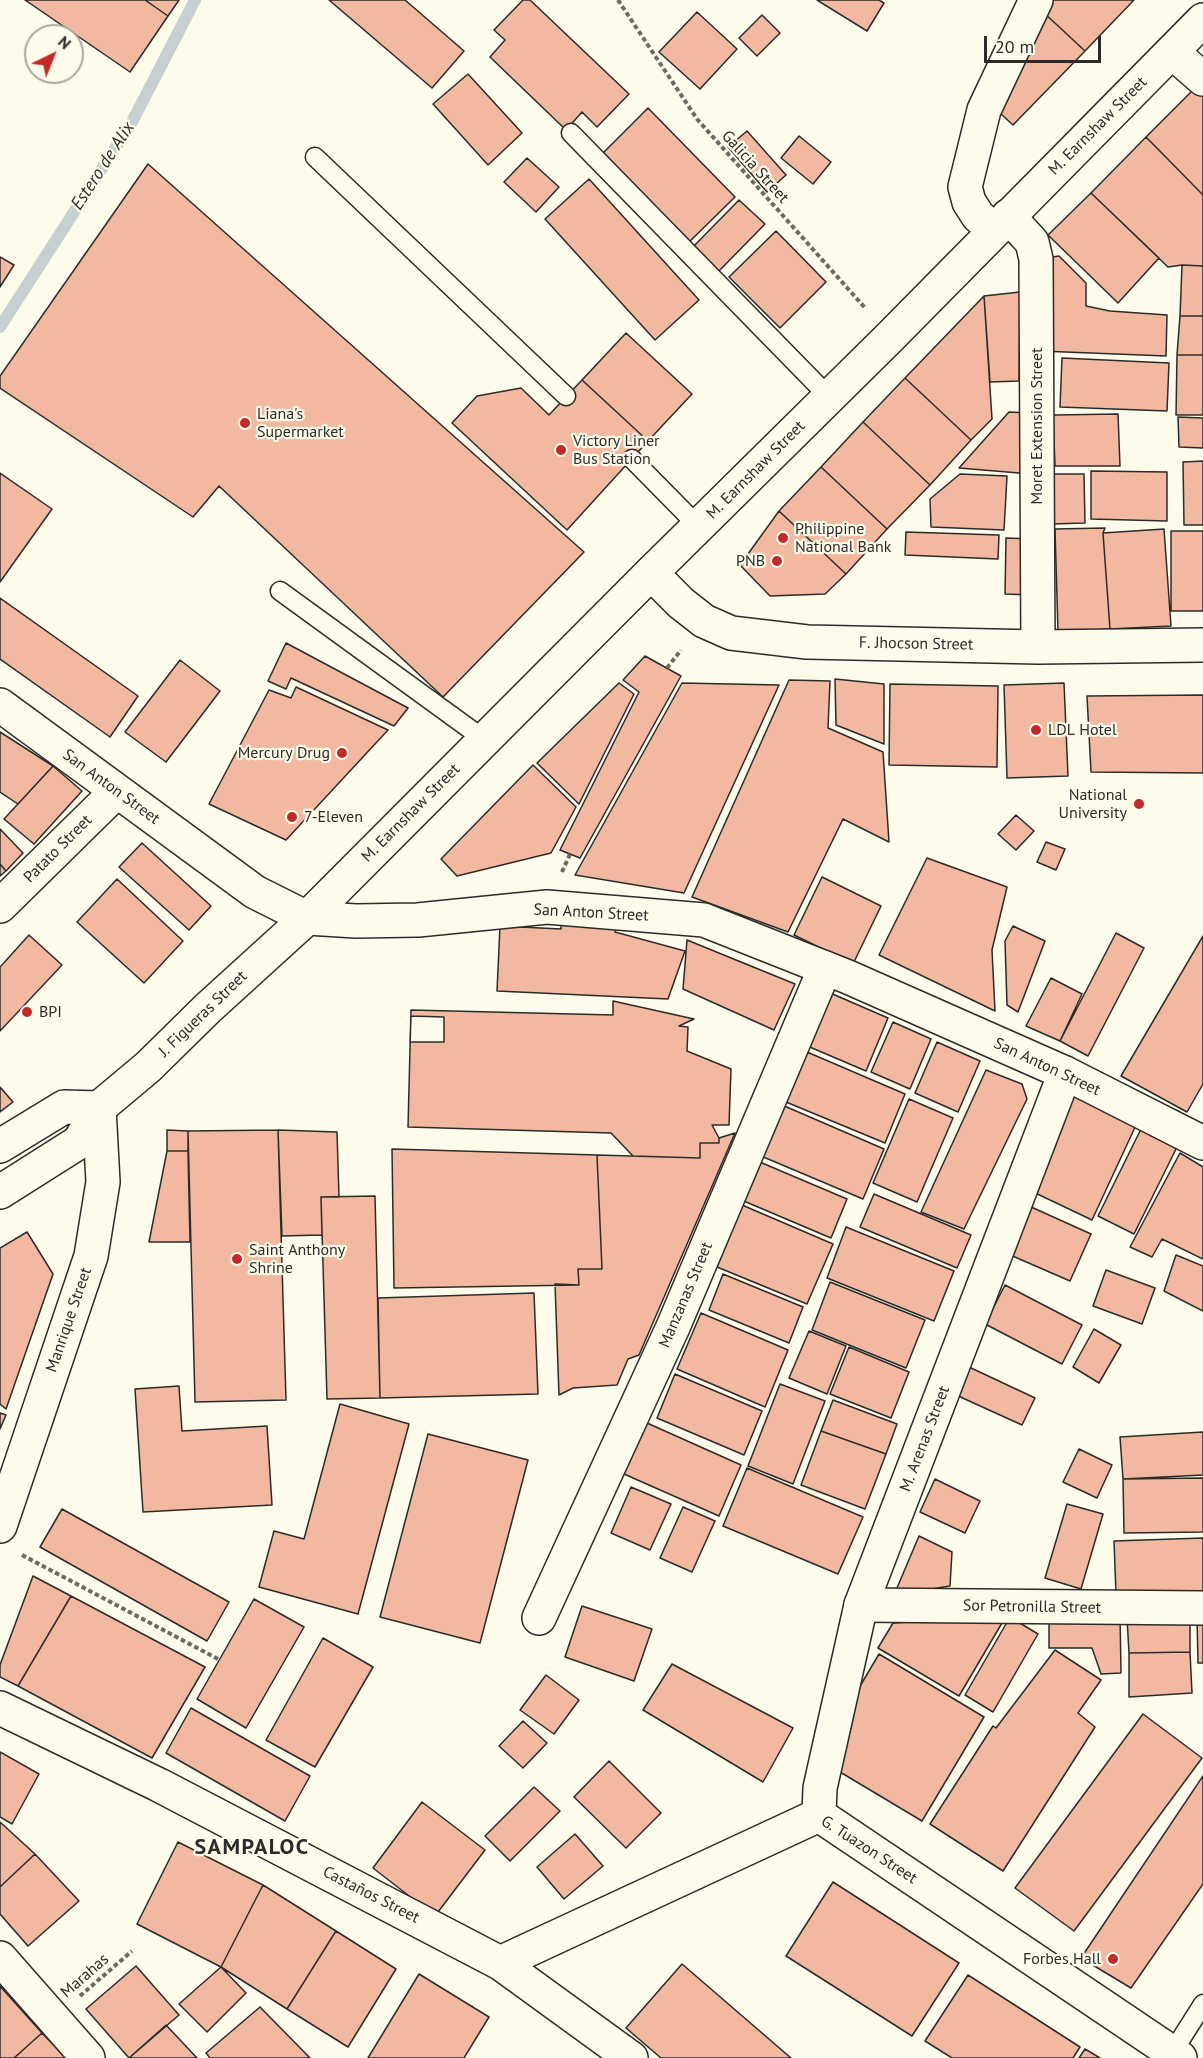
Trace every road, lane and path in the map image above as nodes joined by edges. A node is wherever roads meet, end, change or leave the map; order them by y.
1 (618, 0) edge
2 (1036, 0) edge
3 (1203, 21) edge
4 (1172, 52) junction
5 (1203, 79) edge
6 (572, 133) dead end
7 (315, 157) dead end
8 (1001, 223) junction
9 (890, 337) junction
10 (566, 396) dead end
11 (829, 398) junction
12 (632, 459) dead end
13 (699, 527) junction
14 (651, 573) junction
15 (280, 591) dead end
16 (1203, 645) edge
17 (1038, 647) junction
18 (0, 705) edge
19 (485, 740) junction
20 (117, 791) junction
21 (0, 906) edge
22 (306, 918) junction
23 (825, 968) junction
24 (1065, 1073) junction
25 (99, 1108) junction
26 (1203, 1143) edge
27 (0, 1146) edge
28 (0, 1192) edge
29 (0, 1526) edge
30 (21, 1554) dead end
31 (861, 1605) junction
32 (1203, 1608) edge
33 (539, 1618) dead end
34 (218, 1659) dead end
35 (0, 1708) edge
36 (819, 1815) junction
37 (132, 1951) dead end
38 (0, 1958) edge
39 (500, 1963) junction
40 (1203, 2004) edge
41 (53, 2019) junction
42 (1176, 2055) edge
43 (88, 2058) edge
44 (631, 2058) edge

1 - 9 path, Galicia Street
2 - 8 street, Moret Extension Street
3 - 4 street, M. Earnshaw Street
4 - 5 street
4 - 8 street, M. Earnshaw Street
6 - 11 lane
7 - 10 lane
8 - 9 street, M. Earnshaw Street
8 - 17 street, Moret Extension Street
9 - 11 street, M. Earnshaw Street
11 - 13 street, M. Earnshaw Street
12 - 13 lane
13 - 14 street, M. Earnshaw Street
14 - 17 street, F. Jhocson Street
14 - 19 street, M. Earnshaw Street
15 - 19 lane
16 - 17 street, F. Jhocson Street
18 - 20 street, San Anton Street
19 - 22 street, M. Earnshaw Street
20 - 21 street, Patato Street
20 - 22 street, San Anton Street
22 - 23 street, San Anton Street
22 - 25 street, J. Figueras Street
23 - 24 street, San Anton Street
23 - 33 street, Manzanas Street
24 - 26 street, San Anton Street
24 - 31 street, M. Arenas Street
25 - 27 street
25 - 28 street, J. Figueras Street
25 - 29 street, Manrique Street
30 - 34 path
31 - 32 street, Sor Petronilla Street
31 - 36 street, M. Arenas Street
35 - 39 street, Castaños Street
36 - 39 street, G. Tuazon Street
36 - 42 street, G. Tuazon Street
37 - 41 path, Marahas
38 - 41 street
39 - 44 street, Castaños Street
40 - 42 lane
41 - 43 street

